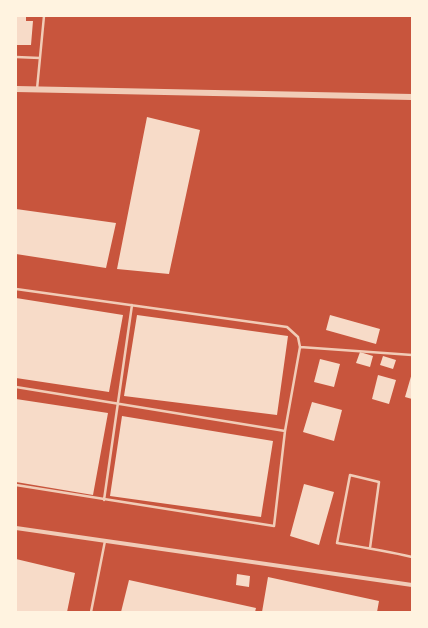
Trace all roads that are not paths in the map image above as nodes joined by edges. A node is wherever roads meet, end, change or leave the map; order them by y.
1 (44, 16) edge
2 (16, 57) edge
3 (40, 58) junction
4 (16, 89) edge
5 (37, 89) junction
6 (412, 97) edge
7 (16, 289) edge
8 (132, 305) junction
9 (300, 347) junction
10 (412, 355) edge
11 (16, 388) edge
12 (117, 404) junction
13 (285, 431) junction
14 (16, 485) edge
15 (104, 500) junction
16 (16, 528) edge
17 (106, 540) junction
18 (370, 548) junction
19 (412, 557) edge
20 (412, 584) edge
21 (91, 612) edge

1 - 3 lane
2 - 3 lane
3 - 5 lane
4 - 5 street
5 - 6 street
7 - 8 lane
8 - 9 lane
8 - 12 lane
9 - 10 lane
9 - 13 lane
11 - 12 lane
12 - 13 lane
12 - 15 lane
13 - 15 lane
14 - 15 lane
16 - 17 street
17 - 20 street
17 - 21 lane
18 - 18 lane
18 - 19 lane

